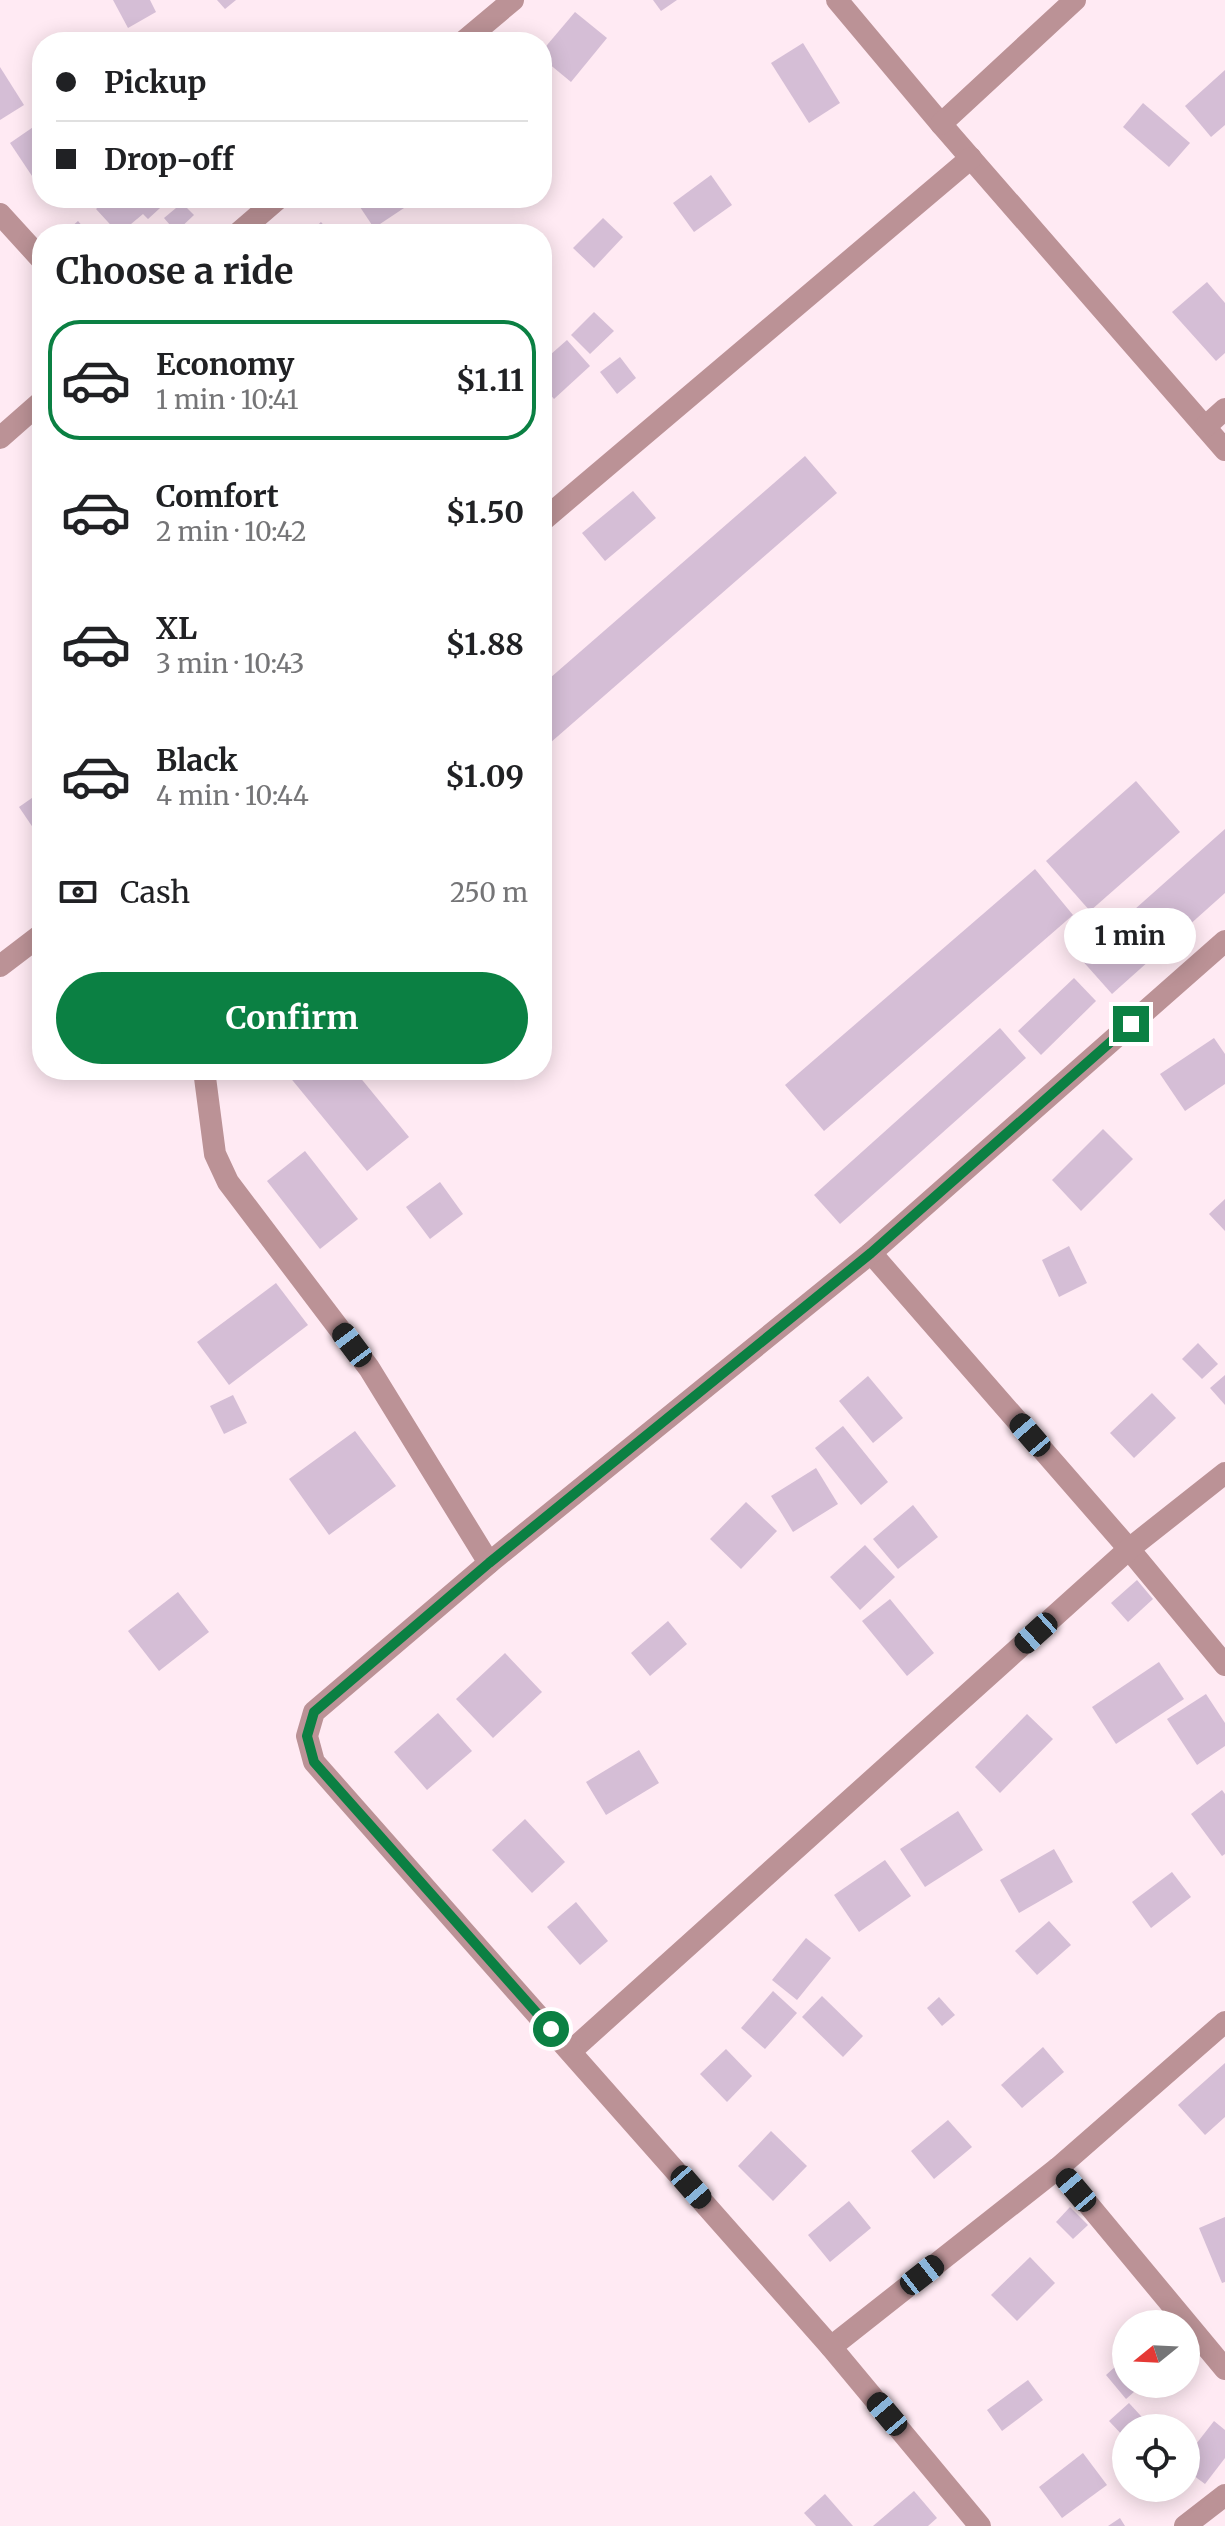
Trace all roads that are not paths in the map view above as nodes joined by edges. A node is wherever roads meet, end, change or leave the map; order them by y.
1 (513, 0) edge
2 (837, 0) edge
3 (1075, 0) edge
4 (475, 32) edge
5 (941, 124) junction
6 (971, 158) junction
7 (267, 208) edge
8 (0, 214) edge
9 (249, 224) edge
10 (32, 249) edge
11 (1225, 409) edge
12 (32, 410) edge
13 (1205, 427) junction
14 (0, 438) edge
15 (1225, 450) edge
16 (552, 513) edge
17 (1225, 941) edge
18 (32, 942) edge
19 (0, 966) edge
20 (205, 1080) edge
21 (871, 1253) junction
22 (1225, 1473) edge
23 (1129, 1549) junction
24 (489, 1563) junction
25 (1225, 1665) edge
26 (1225, 2022) edge
27 (571, 2051) junction
28 (1058, 2168) junction
29 (831, 2347) junction
30 (1225, 2369) edge
31 (1225, 2495) edge
32 (980, 2526) edge
33 (1185, 2526) edge

1 - 4 street
2 - 5 street
3 - 5 street
5 - 6 street
6 - 13 street
6 - 16 street
7 - 9 street
8 - 10 street
11 - 13 street
12 - 14 street
13 - 15 street
17 - 21 street
18 - 19 street
20 - 24 street
21 - 23 street
21 - 24 street
22 - 23 street
23 - 25 street
23 - 27 street
24 - 27 street
26 - 28 street
27 - 29 street
28 - 29 street
28 - 30 street
29 - 32 street
31 - 33 street

